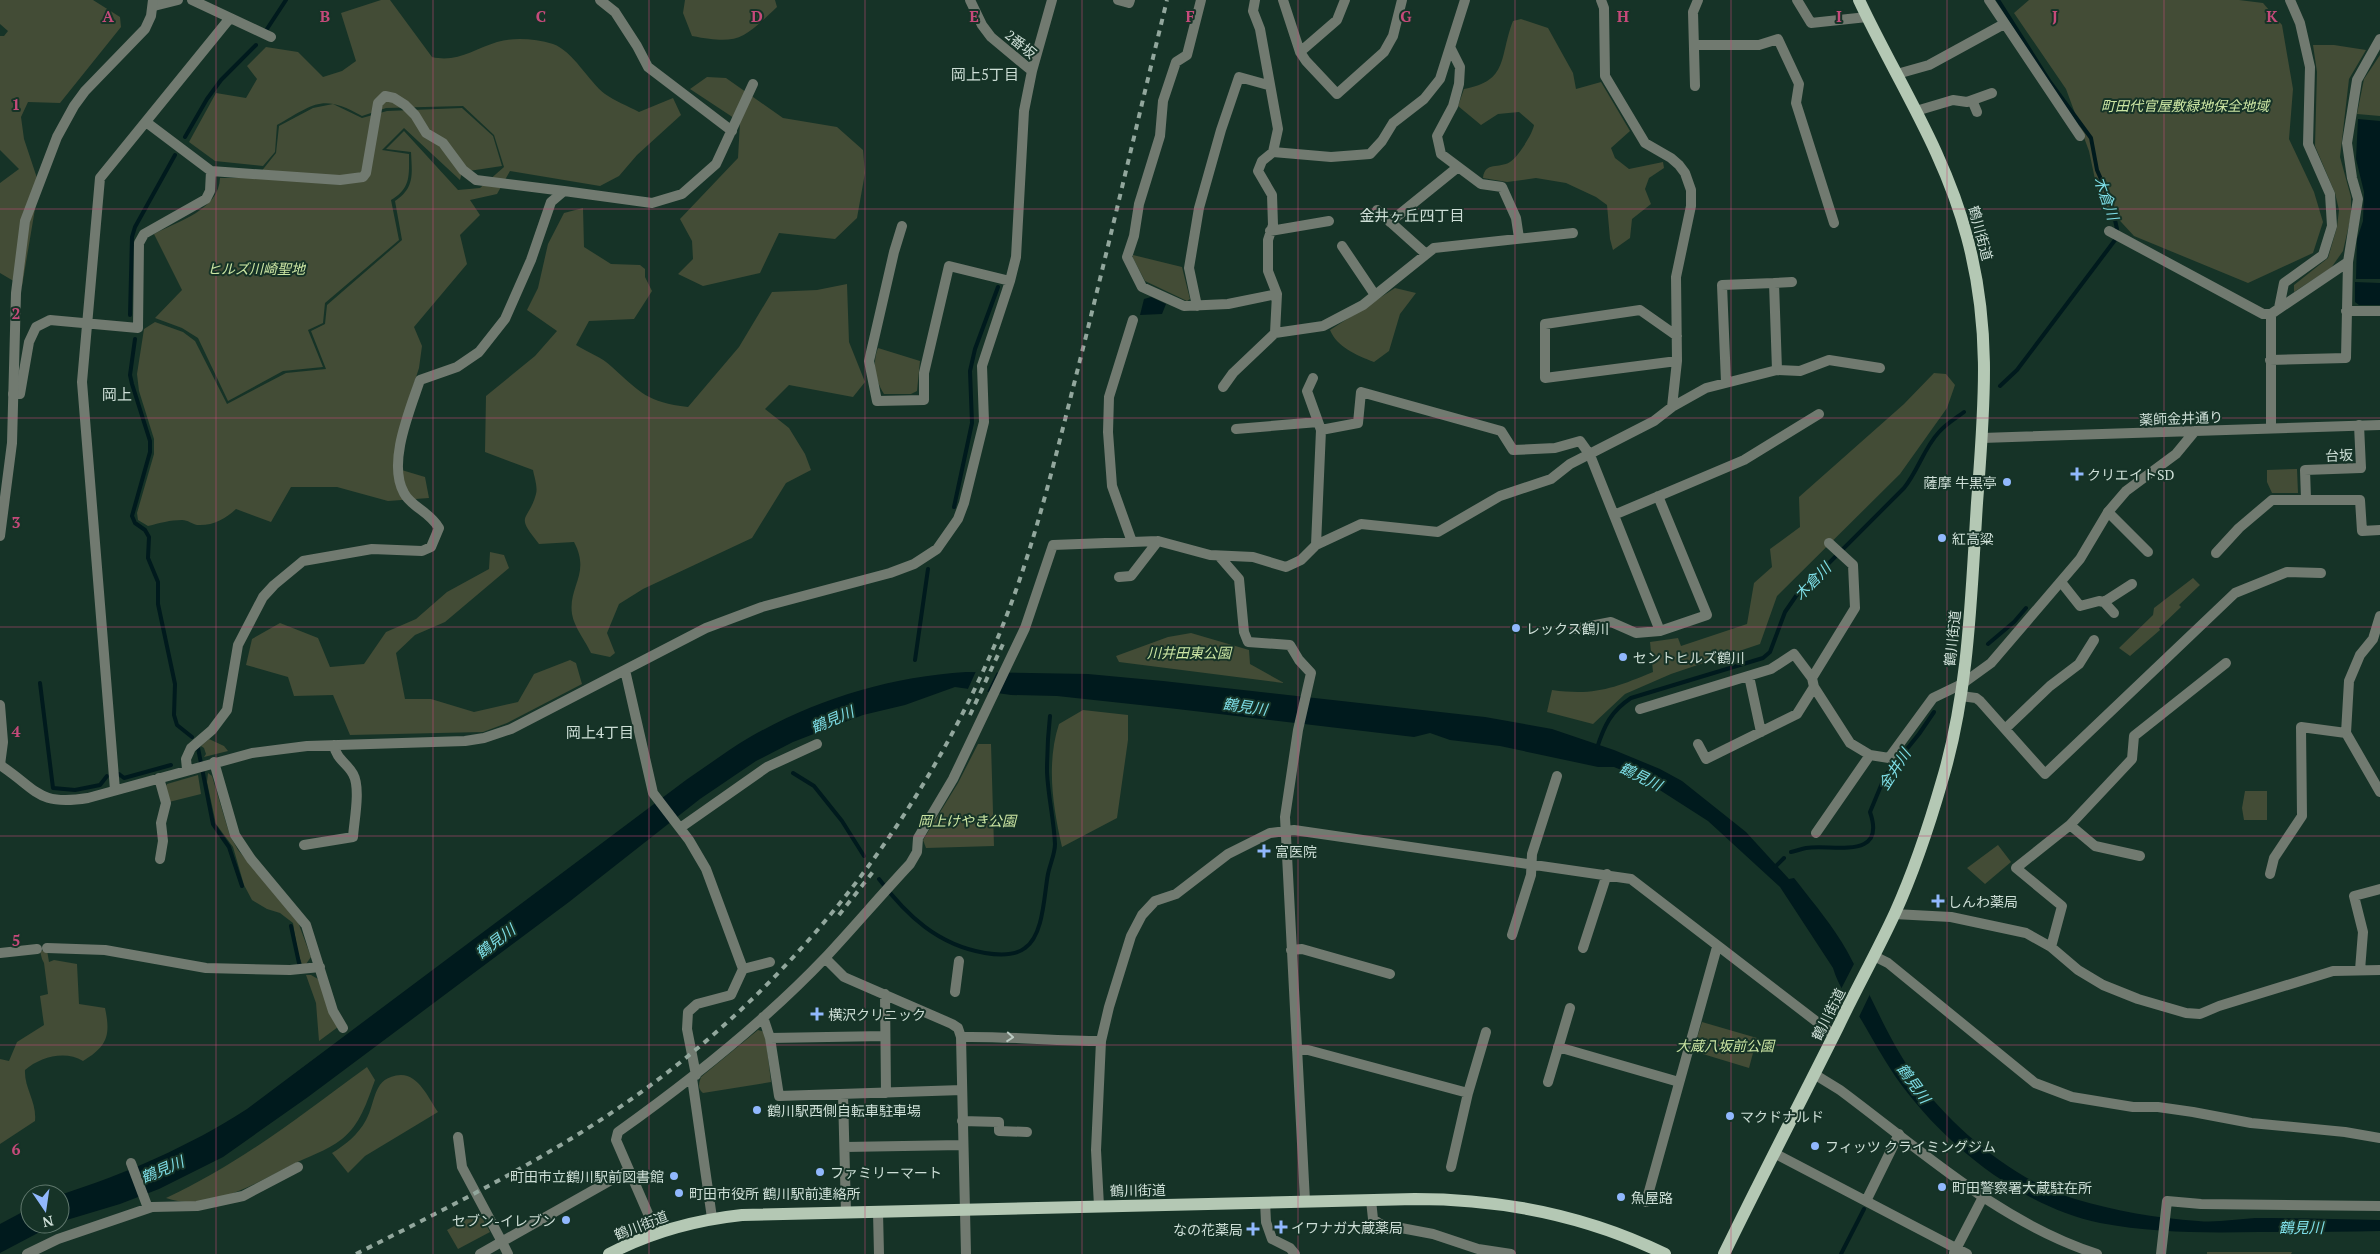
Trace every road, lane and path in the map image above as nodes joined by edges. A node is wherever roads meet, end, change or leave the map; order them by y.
1 (178, 0) edge
2 (192, 0) edge
3 (600, 0) edge
4 (970, 0) edge
5 (1052, 0) edge
6 (1118, 0) edge
7 (1130, 0) edge
8 (1201, 0) edge
9 (1255, 0) edge
10 (1283, 0) edge
11 (1345, 0) edge
12 (1402, 0) edge
13 (1466, 0) edge
14 (1601, 0) edge
15 (1698, 0) edge
16 (1797, 0) edge
17 (1859, 0) edge
18 (1989, 0) edge
19 (2290, 0) edge
20 (154, 3) edge
21 (1867, 17) junction
22 (230, 18) junction
23 (2004, 24) junction
24 (271, 37) dead end
25 (2379, 43) edge
26 (1694, 45) junction
27 (1451, 49) junction
28 (1300, 52) junction
29 (1032, 71) junction
30 (1897, 74) junction
31 (752, 84) dead end
32 (1268, 85) junction
33 (1695, 86) dead end
34 (1992, 93) dead end
35 (1972, 100) junction
36 (1916, 111) junction
37 (1977, 112) dead end
38 (146, 122) junction
39 (732, 131) junction
40 (2080, 136) dead end
41 (1273, 152) junction
42 (1458, 166) junction
43 (211, 172) junction
44 (564, 191) junction
45 (1377, 210) dead end
46 (1329, 221) dead end
47 (1390, 222) junction
48 (1834, 224) dead end
49 (902, 226) dead end
50 (1270, 231) junction
51 (2109, 231) dead end
52 (1573, 232) dead end
53 (1519, 238) junction
54 (1342, 246) dead end
55 (1426, 254) junction
56 (2348, 262) junction
57 (1008, 280) junction
58 (1792, 282) dead end
59 (1774, 283) junction
60 (1277, 294) junction
61 (1374, 295) junction
62 (1197, 306) junction
63 (2275, 311) junction
64 (2346, 311) junction
65 (2380, 311) edge
66 (1133, 320) dead end
67 (87, 324) junction
68 (1275, 333) junction
69 (1677, 336) junction
70 (2270, 360) junction
71 (1677, 361) junction
72 (1880, 368) dead end
73 (1777, 370) junction
74 (1313, 378) dead end
75 (1726, 382) junction
76 (1223, 387) dead end
77 (13, 394) junction
78 (1672, 407) junction
79 (1819, 414) dead end
80 (2359, 425) junction
81 (2380, 425) edge
82 (1319, 426) junction
83 (1236, 428) dead end
84 (2271, 428) junction
85 (2195, 431) junction
86 (1982, 438) junction
87 (1590, 455) junction
88 (1658, 496) junction
89 (2306, 500) junction
90 (2108, 512) junction
91 (1614, 515) junction
92 (2380, 530) edge
93 (0, 536) edge
94 (1158, 541) junction
95 (1132, 542) junction
96 (1316, 545) junction
97 (1831, 546) dead end
98 (2148, 552) dead end
99 (2216, 553) dead end
100 (1219, 556) junction
101 (2321, 573) dead end
102 (1119, 576) dead end
103 (2061, 582) junction
104 (2132, 584) dead end
105 (2104, 602) junction
106 (2114, 612) dead end
107 (2380, 616) edge
108 (1575, 629) dead end
109 (1660, 631) junction
110 (2094, 640) dead end
111 (2376, 640) edge
112 (2226, 662) dead end
113 (625, 670) junction
114 (1749, 676) junction
115 (1813, 683) junction
116 (1962, 690) junction
117 (0, 705) edge
118 (1640, 709) dead end
119 (2005, 729) junction
120 (1761, 732) junction
121 (2346, 733) junction
122 (817, 744) dead end
123 (1698, 744) dead end
124 (334, 745) junction
125 (1870, 755) junction
126 (0, 765) edge
127 (201, 765) junction
128 (1557, 776) dead end
129 (158, 778) junction
130 (2379, 789) edge
131 (115, 790) junction
132 (2070, 825) junction
133 (679, 826) junction
134 (1285, 830) junction
135 (1816, 833) dead end
136 (304, 845) dead end
137 (2140, 856) dead end
138 (160, 859) dead end
139 (1531, 863) junction
140 (1607, 874) junction
141 (2270, 874) dead end
142 (2380, 889) edge
143 (1894, 914) junction
144 (1512, 935) dead end
145 (1717, 947) junction
146 (2051, 947) junction
147 (1583, 948) dead end
148 (1291, 950) junction
149 (0, 953) edge
150 (1874, 956) junction
151 (825, 958) junction
152 (959, 961) dead end
153 (770, 962) dead end
154 (320, 967) junction
155 (743, 969) junction
156 (2360, 970) junction
157 (2380, 970) edge
158 (1390, 974) dead end
159 (955, 992) dead end
160 (885, 994) junction
161 (1570, 1008) dead end
162 (763, 1017) junction
163 (343, 1028) dead end
164 (1486, 1032) dead end
165 (1834, 1035) junction
166 (885, 1036) junction
167 (961, 1037) junction
168 (770, 1038) junction
169 (1101, 1041) junction
170 (1558, 1047) junction
171 (1297, 1050) junction
172 (1814, 1074) junction
173 (694, 1076) junction
174 (1548, 1082) dead end
175 (1679, 1082) junction
176 (962, 1090) junction
177 (886, 1092) junction
178 (1468, 1093) junction
179 (843, 1094) junction
180 (962, 1121) junction
181 (1027, 1132) dead end
182 (1899, 1134) junction
183 (458, 1137) dead end
184 (2380, 1138) edge
185 (962, 1145) junction
186 (844, 1147) junction
187 (1774, 1152) junction
188 (131, 1164) dead end
189 (298, 1167) dead end
190 (1451, 1167) dead end
191 (629, 1170) junction
192 (1983, 1197) junction
193 (1371, 1200) junction
194 (1304, 1201) junction
195 (1866, 1201) junction
196 (1265, 1202) junction
197 (1646, 1202) dead end
198 (146, 1204) junction
199 (1098, 1206) junction
200 (2380, 1206) edge
201 (963, 1210) junction
202 (878, 1212) junction
203 (846, 1213) junction
204 (712, 1218) junction
205 (656, 1232) junction
206 (502, 1242) junction
207 (1955, 1251) edge
208 (27, 1254) edge
209 (480, 1254) edge
210 (508, 1254) edge
211 (609, 1254) edge
212 (878, 1254) edge
213 (966, 1254) edge
214 (1295, 1254) edge
215 (1511, 1254) edge
216 (1665, 1254) edge
217 (1724, 1254) edge
218 (1966, 1254) edge
219 (2097, 1254) edge
220 (2161, 1254) edge

1 - 20 street
2 - 22 street
3 - 39 street
4 - 29 street, 2番坂
5 - 29 street
6 - 7 street
8 - 62 street
9 - 32 street
10 - 28 street
11 - 28 street
12 - 28 street
13 - 27 street
14 - 69 street
15 - 26 street
16 - 21 street
17 - 21 main road, 鶴川街道
18 - 23 street
19 - 63 street
20 - 77 street
21 - 30 main road, 鶴川街道
22 - 24 street
22 - 38 street
23 - 30 street
23 - 40 street
25 - 56 street
26 - 33 street
26 - 48 street
27 - 41 street
27 - 42 street
29 - 57 street
30 - 36 main road, 鶴川街道
31 - 39 street
32 - 41 street
32 - 62 street
34 - 35 street
35 - 36 street
35 - 37 street
36 - 86 main road, 鶴川街道
38 - 43 street
38 - 67 street
39 - 44 street
41 - 50 street
42 - 47 street
42 - 53 street
43 - 44 street
43 - 67 street
44 - 127 street
45 - 47 street
46 - 50 street
47 - 55 street
49 - 57 street
50 - 60 street
51 - 63 street
52 - 53 street
53 - 55 street
54 - 61 street
55 - 61 street
56 - 63 street
56 - 64 street
57 - 113 street
58 - 59 street
59 - 73 street
59 - 75 street
60 - 62 street
60 - 68 street
61 - 68 street
63 - 70 street
64 - 65 street
64 - 70 street
66 - 95 street
67 - 77 street
67 - 131 street
68 - 76 street
69 - 71 street
69 - 71 street
70 - 84 street
71 - 78 street
72 - 73 street
73 - 75 street
74 - 82 street
75 - 78 street
77 - 93 street
78 - 87 street
79 - 88 street
80 - 81 street, 薬師金井通り
80 - 84 street, 薬師金井通り
80 - 89 street, 台坂
82 - 83 street
82 - 87 street
82 - 96 street
84 - 85 street, 薬師金井通り
85 - 86 street, 薬師金井通り
85 - 90 street
86 - 116 main road, 鶴川街道
87 - 91 street
87 - 96 street
88 - 91 street
88 - 109 street
89 - 92 street
89 - 99 street
90 - 98 street
90 - 103 street
91 - 109 street
94 - 95 street
94 - 100 street
94 - 102 street
95 - 151 street
96 - 100 street
97 - 115 street
100 - 134 street
101 - 119 street
103 - 105 street
103 - 116 street
104 - 105 street
105 - 106 street
107 - 111 street
108 - 109 street
110 - 119 street
111 - 121 street
112 - 132 street
113 - 124 street
113 - 133 street
114 - 115 street
114 - 118 street
114 - 120 street
115 - 120 street
115 - 125 street
116 - 119 street
116 - 125 street
116 - 143 main road, 鶴川街道
117 - 126 street
120 - 123 street
121 - 130 street
121 - 141 street
122 - 133 street
124 - 127 street
124 - 136 street
125 - 135 street
126 - 131 street
127 - 129 street
127 - 154 street
128 - 139 street
129 - 131 street
129 - 138 street
132 - 137 street
132 - 146 street
133 - 155 street
134 - 139 street
134 - 148 street
134 - 169 street
139 - 140 street
139 - 144 street
140 - 145 street
140 - 147 street
142 - 156 street
143 - 146 street
143 - 150 main road, 鶴川街道
145 - 165 street
145 - 175 street
146 - 156 street
148 - 158 street
148 - 171 street
149 - 154 street
150 - 165 main road, 鶴川街道
150 - 184 street
151 - 160 street
151 - 162 street
152 - 159 street
153 - 155 street
154 - 163 street
155 - 173 street
156 - 157 street
160 - 166 street
160 - 167 street
161 - 170 street
162 - 168 street
162 - 173 street
164 - 178 street
165 - 172 main road, 鶴川街道
166 - 168 street
166 - 177 street
167 -> 169 street
167 - 176 street
168 - 179 street
169 - 199 street
170 - 174 street
170 - 175 street
171 - 178 street
171 - 194 street
172 - 182 street
172 - 187 main road, 鶴川街道
173 - 191 street
173 - 204 street
175 - 197 street
176 - 177 street
176 - 180 street
177 - 179 street
178 - 190 street
179 - 186 street
180 - 181 street
180 - 185 street
182 - 192 street
182 - 195 street
183 - 206 street
185 - 186 street
185 - 201 street
186 - 203 street
187 - 195 street
187 - 217 main road, 鶴川街道
188 - 198 street
189 - 198 street
191 - 205 street
191 - 206 street
192 - 207 street
192 - 219 street
193 - 194 main road, 鶴川街道
193 - 215 street
193 - 216 main road, 鶴川街道
194 - 196 main road, 鶴川街道
195 - 207 street
196 - 199 main road, 鶴川街道
196 - 214 street
198 - 208 street
199 - 201 main road, 鶴川街道
200 - 220 street
201 - 202 main road, 鶴川街道
201 - 213 street
202 - 203 main road, 鶴川街道
202 - 212 street
203 - 204 main road, 鶴川街道
204 - 205 main road, 鶴川街道
205 - 211 main road, 鶴川街道
206 - 209 street
206 - 210 street
207 - 218 street

